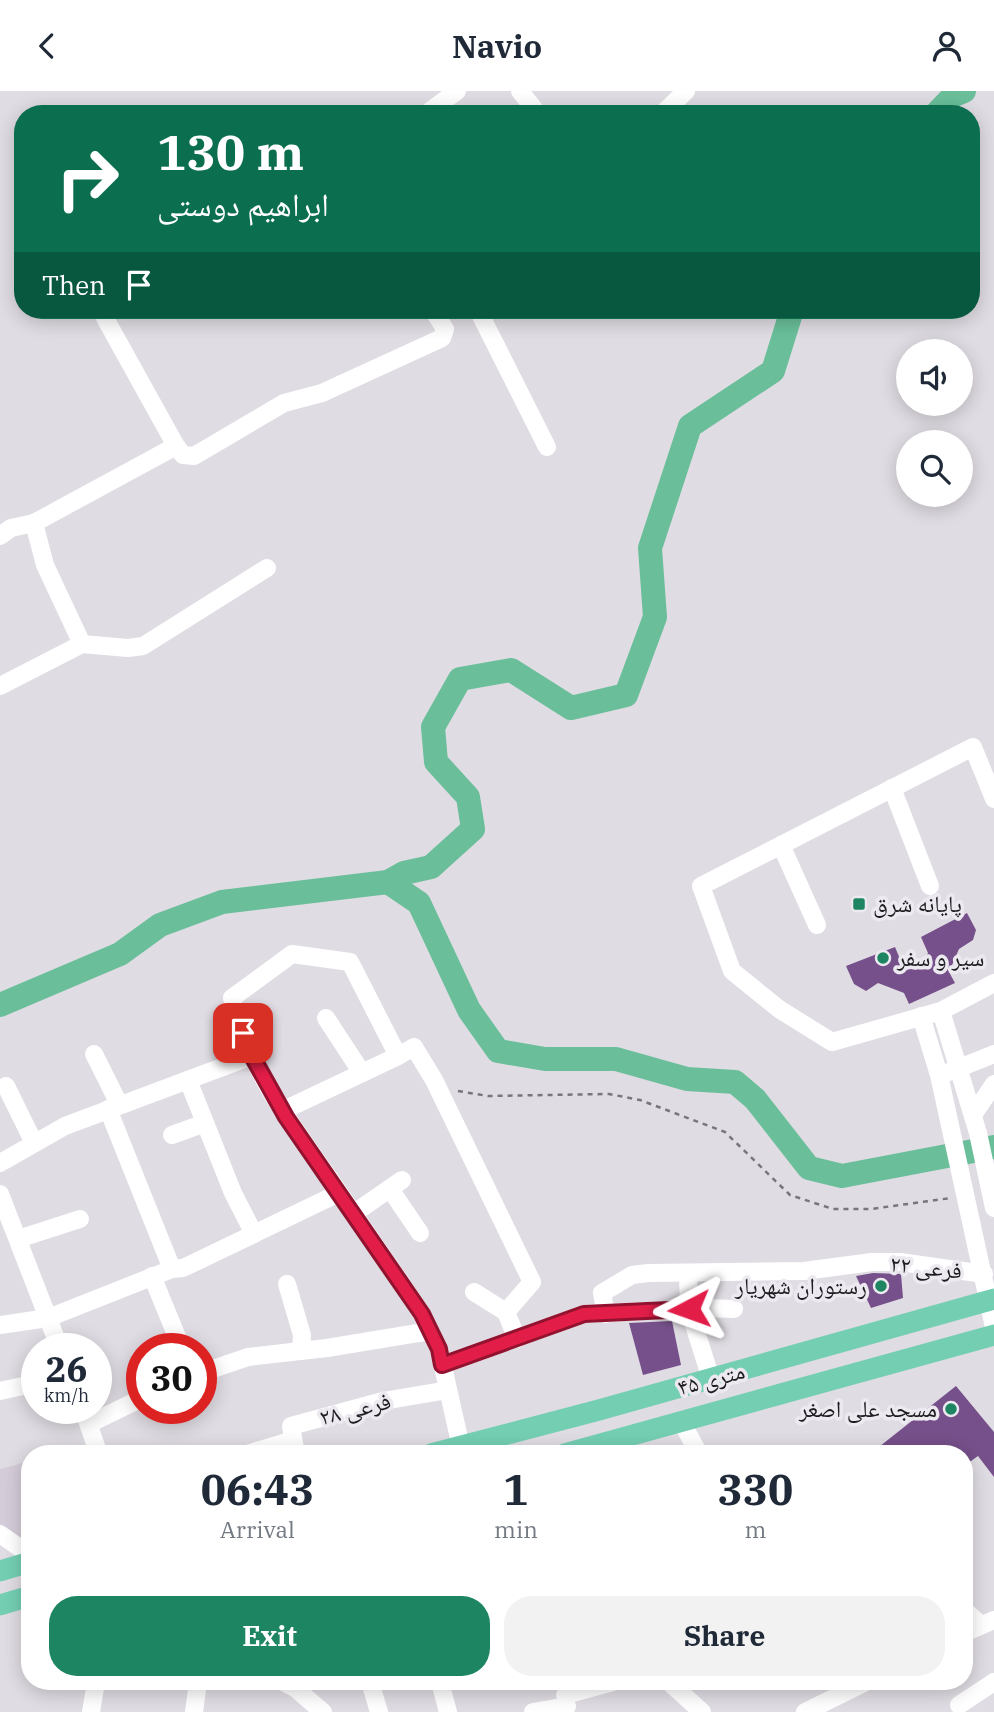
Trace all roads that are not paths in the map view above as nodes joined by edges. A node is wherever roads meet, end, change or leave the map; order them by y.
1 (457, 91) edge
2 (520, 91) edge
3 (686, 91) edge
4 (438, 105) edge
5 (531, 105) edge
6 (671, 105) edge
7 (106, 319) edge
8 (440, 319) edge
9 (483, 319) edge
10 (176, 446) junction
11 (547, 447) dead end
12 (34, 523) junction
13 (0, 536) edge
14 (267, 568) dead end
15 (82, 644) junction
16 (0, 686) edge
17 (892, 788) junction
18 (994, 799) edge
19 (781, 845) junction
20 (930, 886) dead end
21 (817, 925) dead end
22 (994, 983) edge
23 (941, 1011) junction
24 (921, 1017) junction
25 (326, 1018) dead end
26 (94, 1054) dead end
27 (994, 1054) edge
28 (252, 1056) junction
29 (398, 1056) junction
30 (959, 1070) junction
31 (362, 1073) junction
32 (939, 1075) junction
33 (188, 1080) junction
34 (994, 1084) edge
35 (6, 1086) dead end
36 (114, 1106) junction
37 (282, 1111) junction
38 (973, 1115) junction
39 (205, 1123) junction
40 (172, 1135) dead end
41 (34, 1143) junction
42 (0, 1163) edge
43 (339, 1193) junction
44 (0, 1194) edge
45 (993, 1196) edge
46 (354, 1214) junction
47 (80, 1219) dead end
48 (420, 1233) dead end
49 (254, 1234) junction
50 (18, 1239) junction
51 (172, 1269) junction
52 (688, 1274) junction
53 (984, 1274) junction
54 (152, 1276) junction
55 (287, 1284) dead end
56 (474, 1291) dead end
57 (992, 1300) edge
58 (689, 1309) junction
59 (734, 1309) dead end
60 (506, 1312) junction
61 (606, 1314) junction
62 (48, 1318) junction
63 (0, 1325) edge
64 (994, 1327) edge
65 (430, 1331) junction
66 (54, 1333) edge
67 (175, 1333) edge
68 (994, 1335) edge
69 (517, 1339) junction
70 (301, 1351) junction
71 (442, 1365) junction
72 (217, 1368) edge
73 (711, 1379) junction
74 (21, 1386) edge
75 (448, 1390) junction
76 (0, 1391) edge
77 (599, 1411) junction
78 (681, 1421) junction
79 (556, 1422) junction
80 (89, 1424) edge
81 (96, 1445) edge
82 (295, 1445) edge
83 (461, 1445) edge
84 (469, 1445) edge
85 (570, 1445) edge
86 (607, 1445) edge
87 (617, 1445) edge
88 (694, 1445) edge
89 (0, 1534) edge
90 (21, 1549) edge
91 (21, 1565) edge
92 (0, 1571) edge
93 (21, 1599) edge
94 (0, 1605) edge
95 (994, 1682) edge
96 (95, 1690) edge
97 (197, 1690) edge
98 (297, 1690) edge
99 (372, 1690) edge
100 (442, 1690) edge
101 (591, 1690) edge
102 (677, 1690) edge
103 (851, 1690) edge
104 (566, 1699) edge
105 (959, 1705) dead end
106 (314, 1710) edge
107 (815, 1710) edge
108 (699, 1711) edge
109 (91, 1712) edge
110 (194, 1712) edge
111 (379, 1712) edge
112 (448, 1712) edge
113 (533, 1712) edge

1 - 4 street
2 - 5 street
3 - 6 street
7 - 10 street
8 - 10 street
9 - 11 street
10 - 12 street
12 - 13 street
12 - 15 street
14 - 15 street
15 - 16 street
17 - 18 street
17 - 19 street
17 - 20 street
19 - 21 street
19 - 24 street
22 - 23 street
23 - 24 street
23 - 30 street
24 - 32 street
25 - 31 street
26 - 36 street
27 - 30 street
28 - 29 street
28 - 33 street
28 - 37 street
29 - 31 street
29 - 60 street
30 - 32 street
30 - 38 street
31 - 37 street
32 - 53 street
33 - 36 street
33 - 39 street
34 - 38 street
35 - 41 street
36 - 41 street
36 - 51 street
37 - 43 street
38 - 45 street
39 - 40 street
39 - 49 street
41 - 42 street
43 - 46 street
43 - 49 street
44 - 50 street
46 - 48 street
46 - 65 street
47 - 50 street
49 - 51 street
50 - 62 street
51 - 54 street
52 - 53 street, فرعی ۲۲
52 - 58 street
52 - 61 street, فرعی ۲۲
53 - 57 street
54 - 62 street
54 - 67 street
55 - 70 street
56 - 60 street
57 - 64 street
57 - 73 main road, ۴۵ متری
58 - 59 street
58 - 61 street
58 - 73 street
60 - 69 street
61 - 69 street
62 - 63 street
62 - 66 street
65 - 70 street
65 - 71 street
68 - 78 main road, ۴۵ متری
69 - 71 street
70 - 72 street
71 - 75 street
73 - 77 main road, ۴۵ متری
74 - 76 street
75 - 82 street, فرعی ۲۸
75 - 83 street
77 - 79 main road, ۴۵ متری
77 - 86 main road
78 - 87 main road, ۴۵ متری
78 - 88 street
79 - 84 main road, ۴۵ متری
79 - 85 main road
80 - 81 street
89 - 90 street
91 - 92 main road
93 - 94 main road
95 - 105 street
96 - 109 street
97 - 110 street
98 - 106 street
99 - 111 street
100 - 112 street
101 - 104 street
102 - 108 street
103 - 107 street
104 - 113 street

